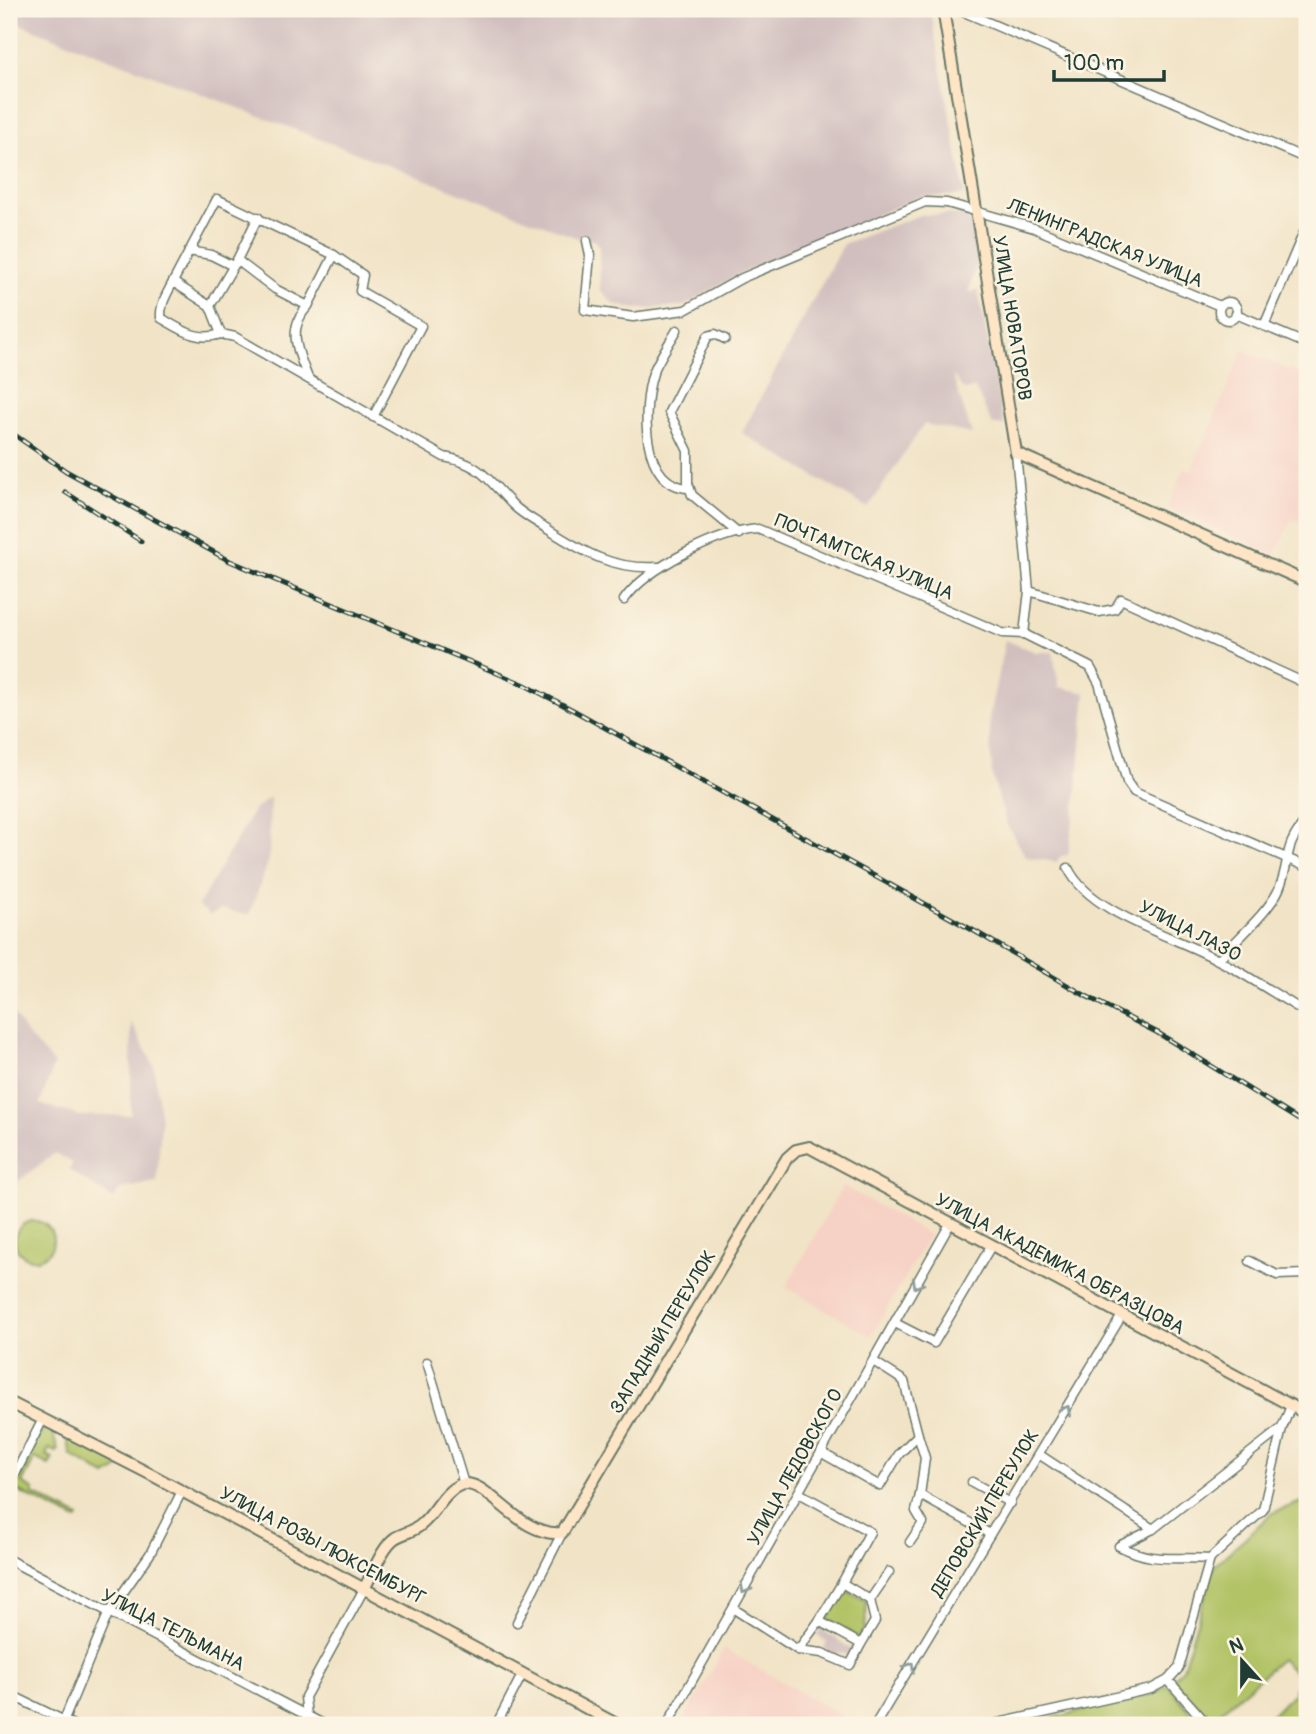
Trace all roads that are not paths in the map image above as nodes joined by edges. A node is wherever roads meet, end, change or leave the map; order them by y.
1 (943, 9) edge
2 (957, 9) edge
3 (1307, 159) edge
4 (978, 211) junction
5 (258, 217) junction
6 (1307, 225) edge
7 (587, 241) dead end
8 (189, 251) junction
9 (334, 255) junction
10 (235, 263) junction
11 (173, 282) junction
12 (210, 306) junction
13 (308, 306) junction
14 (1264, 326) junction
15 (677, 330) dead end
16 (221, 334) junction
17 (725, 339) dead end
18 (1307, 344) edge
19 (308, 379) junction
20 (373, 417) junction
21 (1016, 453) junction
22 (688, 488) junction
23 (739, 534) junction
24 (658, 567) junction
25 (1307, 582) edge
26 (1029, 591) junction
27 (624, 600) dead end
28 (1024, 634) junction
29 (1307, 684) edge
30 (1307, 820) edge
31 (1285, 857) junction
32 (1307, 867) edge
33 (1068, 868) dead end
34 (1218, 960) junction
35 (1307, 1013) edge
36 (796, 1150) joint
37 (950, 1224) junction
38 (991, 1246) junction
39 (1250, 1261) dead end
40 (1307, 1274) edge
41 (1121, 1317) junction
42 (895, 1323) junction
43 (426, 1362) dead end
44 (873, 1362) junction
45 (9, 1402) edge
46 (1291, 1406) junction
47 (1307, 1414) edge
48 (43, 1419) junction
49 (1282, 1428) junction
50 (918, 1435) junction
51 (822, 1453) junction
52 (1040, 1455) junction
53 (972, 1482) dead end
54 (464, 1484) junction
55 (9, 1486) edge
56 (182, 1491) junction
57 (799, 1493) junction
58 (920, 1495) junction
59 (1010, 1503) junction
60 (1153, 1529) junction
61 (562, 1533) junction
62 (990, 1534) junction
63 (910, 1542) dead end
64 (1210, 1559) junction
65 (9, 1560) edge
66 (889, 1572) dead end
67 (842, 1583) junction
68 (364, 1589) junction
69 (870, 1600) junction
70 (734, 1609) junction
71 (108, 1614) junction
72 (819, 1621) junction
73 (517, 1622) dead end
74 (861, 1644) junction
75 (798, 1650) junction
76 (523, 1673) junction
77 (1168, 1680) junction
78 (9, 1694) edge
79 (307, 1717) junction
80 (62, 1723) edge
81 (74, 1725) edge
82 (303, 1725) edge
83 (325, 1725) edge
84 (496, 1725) edge
85 (618, 1725) edge
86 (667, 1725) edge
87 (874, 1725) edge
88 (989, 1725) edge
89 (1208, 1725) edge

1 - 4 street, УЛИЦА НОВАТОРОВ
2 - 3 street
4 - 7 street, ЛЕНИНГРАДСКАЯ УЛИЦА
4 - 14 street, ЛЕНИНГРАДСКАЯ УЛИЦА
4 - 21 street, УЛИЦА НОВАТОРОВ
5 - 8 street
5 - 9 street
5 - 10 street
6 - 14 street
8 - 10 street
8 - 11 street
9 - 13 street
9 - 20 street
10 - 12 street
10 - 13 street
11 - 12 street
11 - 16 street
12 - 16 street
13 - 19 street
14 - 18 street, ЛЕНИНГРАДСКАЯ УЛИЦА
15 - 22 street
16 - 19 street
17 - 22 street
19 - 20 street
20 - 24 street
21 - 25 street
21 - 26 street, УЛИЦА НОВАТОРОВ
22 - 23 street
23 - 24 street, ПОЧТАМТСКАЯ УЛИЦА
23 - 28 street, ПОЧТАМТСКАЯ УЛИЦА
24 - 27 street, ПОЧТАМТСКАЯ УЛИЦА
26 - 28 street, УЛИЦА НОВАТОРОВ
26 - 29 street
28 - 31 street, ПОЧТАМТСКАЯ УЛИЦА
30 - 31 street
31 - 32 street, ПОЧТАМТСКАЯ УЛИЦА
31 - 34 street
33 - 34 street, УЛИЦА ЛАЗО
34 - 35 street, УЛИЦА ЛАЗО
36 - 37 street, УЛИЦА АКАДЕМИКА ОБРАЗЦОВА
36 - 61 street, ЗАПАДНЫЙ ПЕРЕУЛОК
37 - 38 street, УЛИЦА АКАДЕМИКА ОБРАЗЦОВА
37 -> 42 street, УЛИЦА ЛЕДОВСКОГО
38 - 41 street, УЛИЦА АКАДЕМИКА ОБРАЗЦОВА
38 - 42 street
39 - 40 street
41 - 46 street, УЛИЦА АКАДЕМИКА ОБРАЗЦОВА
52 -> 41 street, ДЕПОВСКИЙ ПЕРЕУЛОК
42 - 44 street, УЛИЦА ЛЕДОВСКОГО
43 - 54 street
44 - 50 street
44 - 51 street, УЛИЦА ЛЕДОВСКОГО
45 - 48 street, УЛИЦА РОЗЫ ЛЮКСЕМБУРГ
46 - 47 street, УЛИЦА АКАДЕМИКА ОБРАЗЦОВА
46 - 49 street
48 - 55 street
48 - 56 street, УЛИЦА РОЗЫ ЛЮКСЕМБУРГ
49 - 60 street
49 - 64 street
50 - 51 street
50 - 58 street
51 - 57 street, УЛИЦА ЛЕДОВСКОГО
52 - 59 street, ДЕПОВСКИЙ ПЕРЕУЛОК
52 - 60 street
53 - 59 street
54 - 61 street
54 - 68 street
56 - 68 street, УЛИЦА РОЗЫ ЛЮКСЕМБУРГ
56 - 71 street
57 - 67 street
57 -> 70 street, УЛИЦА ЛЕДОВСКОГО
58 - 62 street
58 - 63 street
59 - 62 street, ДЕПОВСКИЙ ПЕРЕУЛОК
60 - 64 street
61 - 73 street
87 -> 62 street, ДЕПОВСКИЙ ПЕРЕУЛОК
64 - 77 street
65 - 71 street, УЛИЦА ТЕЛЬМАНА
66 - 69 street
67 - 69 street
67 - 72 street
68 - 76 street, УЛИЦА РОЗЫ ЛЮКСЕМБУРГ
68 - 79 street
69 - 74 street
70 - 75 street
70 - 86 street, УЛИЦА ЛЕДОВСКОГО
71 - 79 street, УЛИЦА ТЕЛЬМАНА
71 - 80 street
72 - 74 street
72 - 75 street
74 - 75 street
76 - 84 street
76 - 85 street, УЛИЦА РОЗЫ ЛЮКСЕМБУРГ
77 - 88 street
77 - 89 street
78 - 80 street
79 - 82 street
79 - 83 street, УЛИЦА ТЕЛЬМАНА
80 - 81 street

